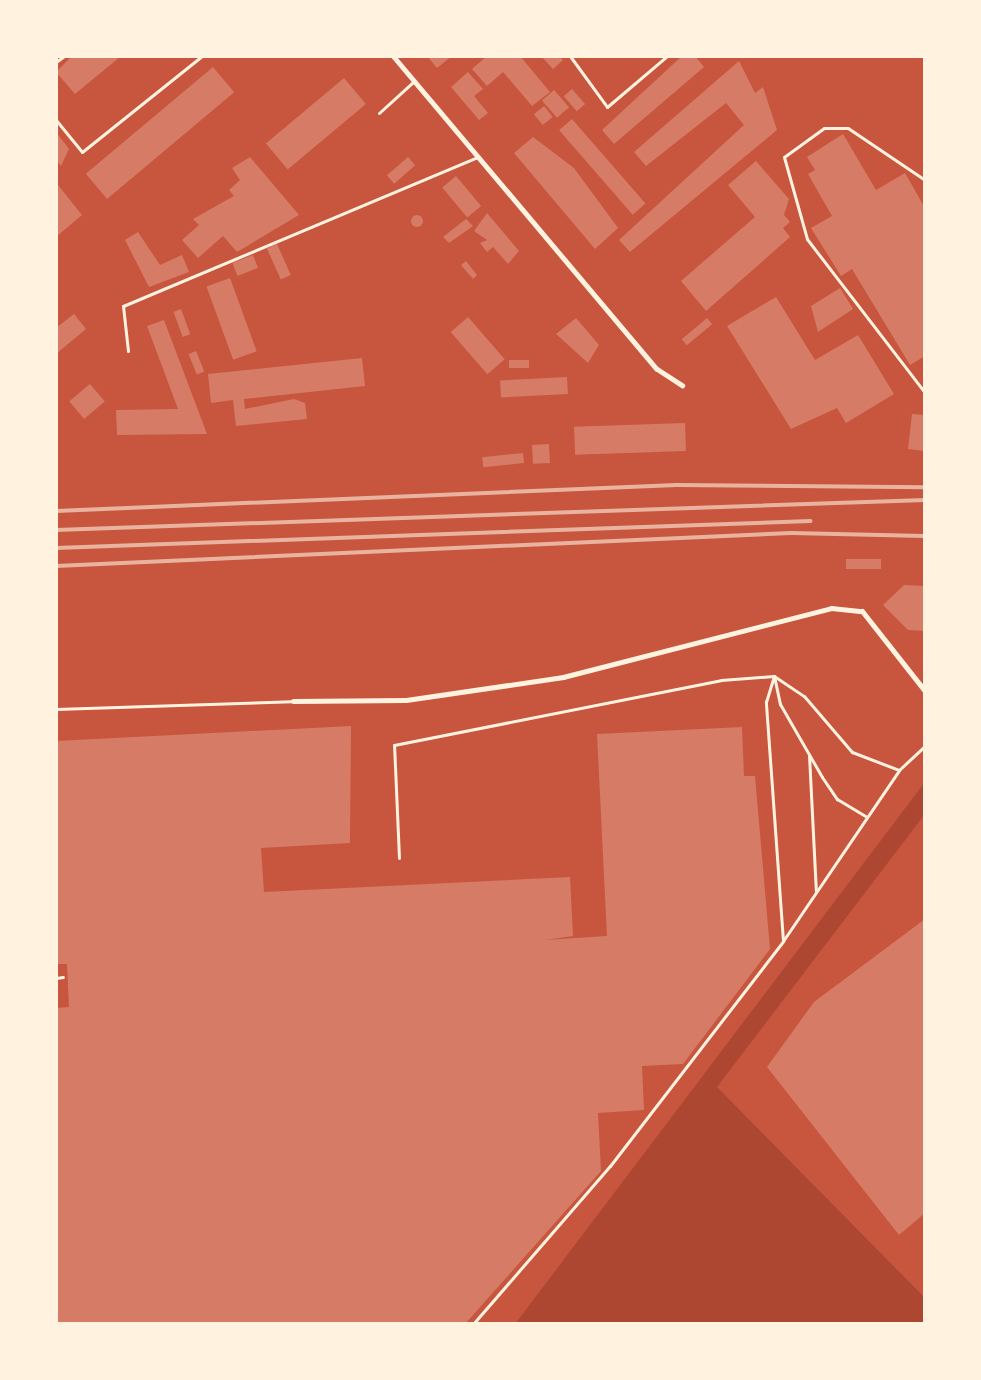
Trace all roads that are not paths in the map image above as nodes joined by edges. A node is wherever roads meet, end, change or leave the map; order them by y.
1 (64, 56) edge
2 (202, 56) edge
3 (393, 56) edge
4 (570, 56) edge
5 (667, 56) edge
6 (56, 62) edge
7 (414, 81) junction
8 (379, 113) dead end
9 (56, 120) edge
10 (478, 157) junction
11 (925, 180) edge
12 (128, 351) dead end
13 (682, 385) dead end
14 (925, 393) edge
15 (774, 676) junction
16 (925, 691) edge
17 (293, 701) joint
18 (56, 709) edge
19 (925, 746) edge
20 (809, 754) junction
21 (899, 770) junction
22 (865, 817) junction
23 (399, 858) dead end
24 (816, 891) junction
25 (783, 941) junction
26 (63, 977) dead end
27 (56, 978) edge
28 (473, 1324) edge

1 - 6 lane
2 - 9 lane
3 - 7 street
4 - 5 lane
7 - 8 lane
7 - 10 street
10 - 12 lane
10 - 13 street
11 - 14 lane
15 - 20 lane
15 - 21 lane
15 - 23 lane
15 - 25 lane
16 - 17 street
17 - 18 lane
19 - 21 lane
20 - 22 lane
20 - 24 lane
21 - 22 lane
22 - 24 lane
24 - 25 lane
25 - 28 lane
26 - 27 lane

